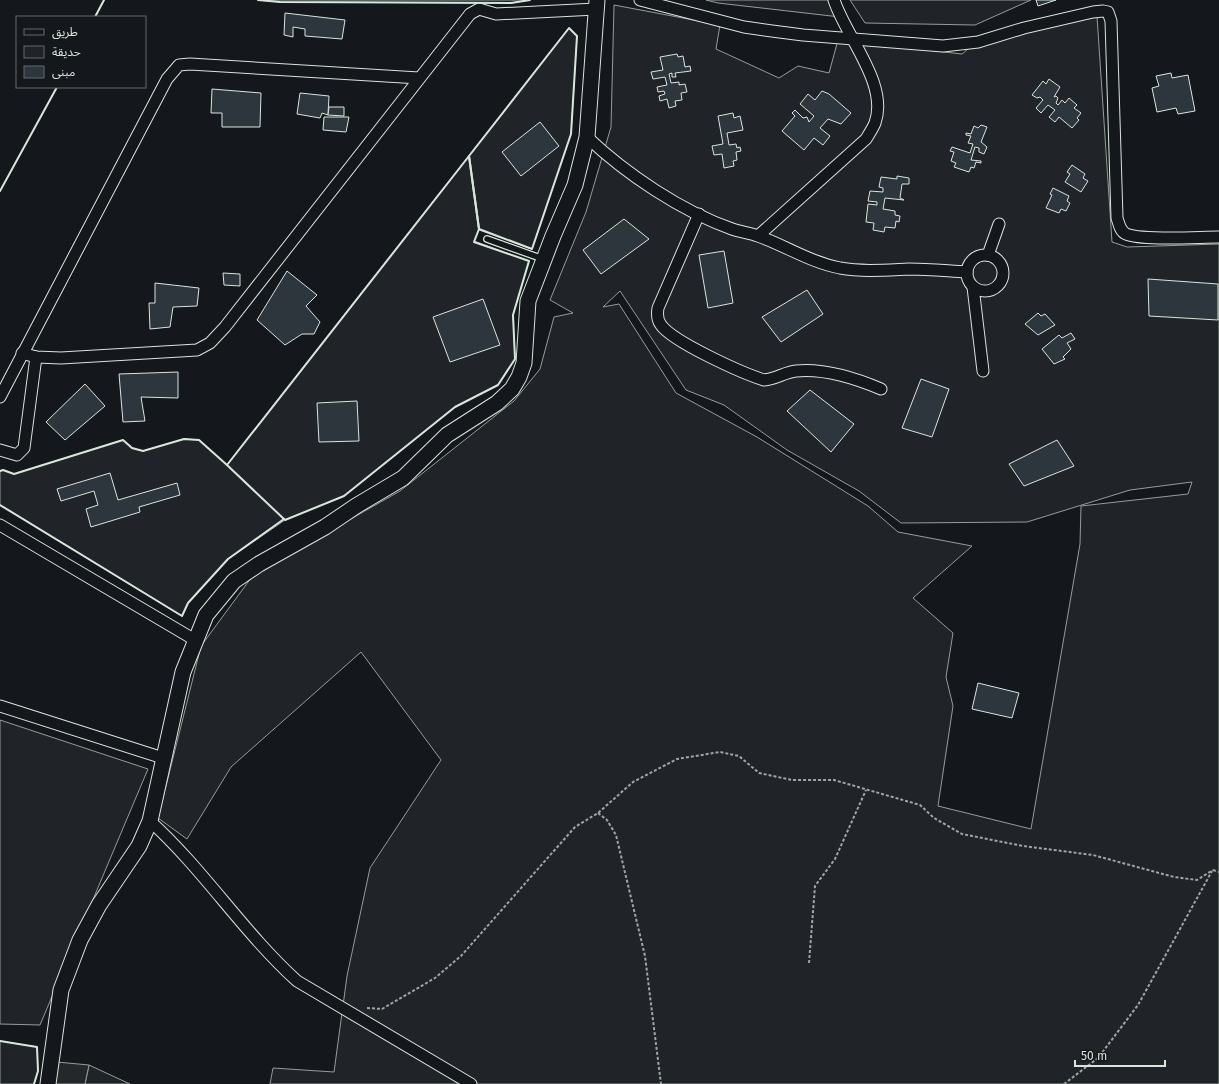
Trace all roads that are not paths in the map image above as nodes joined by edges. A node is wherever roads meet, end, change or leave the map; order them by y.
1 (640, 0) edge
2 (834, 0) edge
3 (596, 4) edge
4 (851, 39) junction
5 (419, 78) junction
6 (587, 137) junction
7 (699, 214) junction
8 (999, 224) dead end
9 (758, 236) junction
10 (1219, 237) edge
11 (487, 239) dead end
12 (988, 255) junction
13 (543, 259) junction
14 (966, 272) junction
15 (973, 287) junction
16 (22, 354) junction
17 (36, 357) junction
18 (983, 371) dead end
19 (881, 389) dead end
20 (0, 397) edge
21 (0, 450) edge
22 (0, 525) edge
23 (195, 640) junction
24 (0, 706) edge
25 (163, 758) junction
26 (150, 821) junction
27 (48, 1084) edge
28 (471, 1084) edge

1 - 4 street
2 - 4 street
3 - 5 street
3 - 6 street
4 - 9 street
4 - 10 street
5 - 16 street
5 - 17 street
6 - 7 street
6 - 13 street
7 - 9 street
7 - 19 street
8 - 12 street
9 - 14 street
11 - 13 lane
12 - 14 street
12 - 15 street
13 - 23 street
14 - 15 street
15 - 18 street
16 - 17 street
16 - 20 street
17 - 21 street
22 - 23 street
23 - 25 street
24 - 25 street
25 - 26 street
26 - 27 street
26 - 28 street

